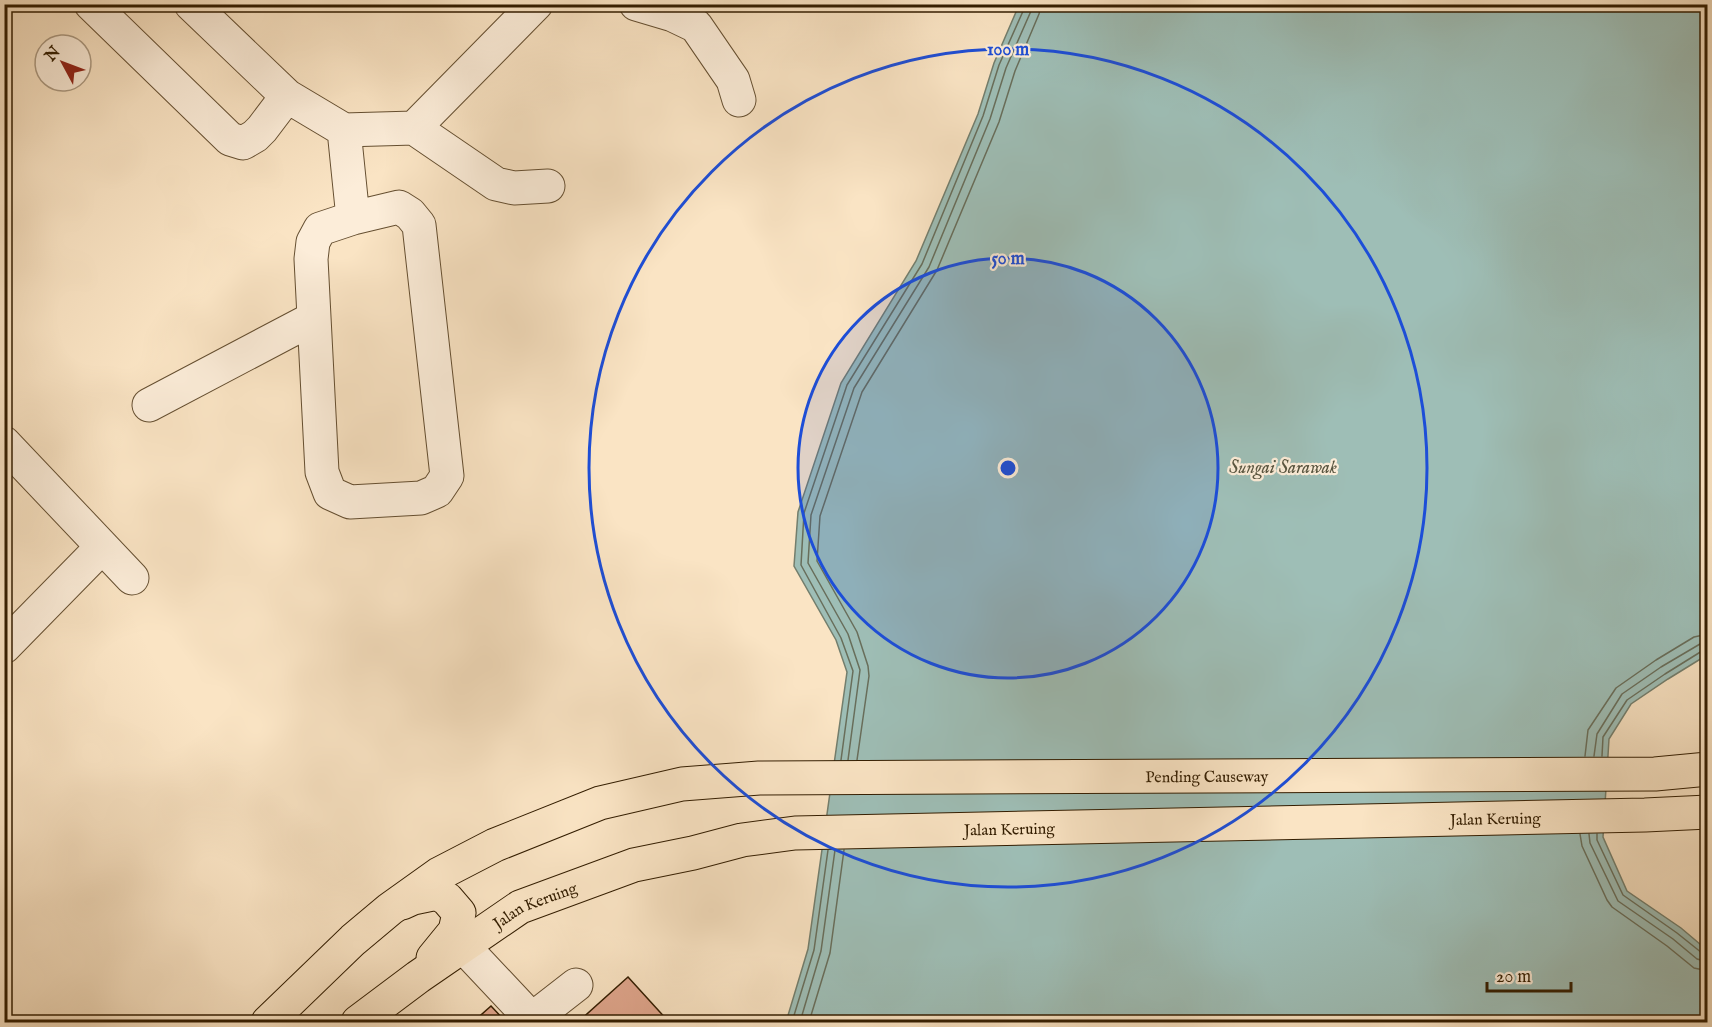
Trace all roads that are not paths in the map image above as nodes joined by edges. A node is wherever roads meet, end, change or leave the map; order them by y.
1 (91, 4) edge
2 (191, 4) edge
3 (536, 4) edge
4 (636, 4) edge
5 (287, 96) junction
6 (738, 100) dead end
7 (414, 128) junction
8 (344, 130) junction
9 (548, 186) dead end
10 (353, 218) junction
11 (314, 318) junction
12 (149, 405) dead end
13 (4, 443) edge
14 (102, 547) junction
15 (132, 578) dead end
16 (4, 647) edge
17 (1707, 769) edge
18 (1700, 818) edge
19 (390, 909) junction
20 (462, 945) junction
21 (418, 977) junction
22 (576, 986) dead end
23 (267, 1023) edge
24 (358, 1023) edge

1 - 5 lane
2 - 5 lane
3 - 7 lane
4 - 6 lane
5 - 8 lane
7 - 8 lane
7 - 9 lane
8 - 10 lane
10 - 11 lane
10 - 11 lane
11 - 12 lane
13 - 14 lane
14 - 15 lane
14 - 16 lane
17 - 19 main road, Pending Causeway
18 - 20 main road, Jalan Keruing
19 - 21 main road
19 - 23 main road
20 - 21 main road, Jalan Keruing
20 - 22 lane
21 - 24 main road, Jalan Keruing

